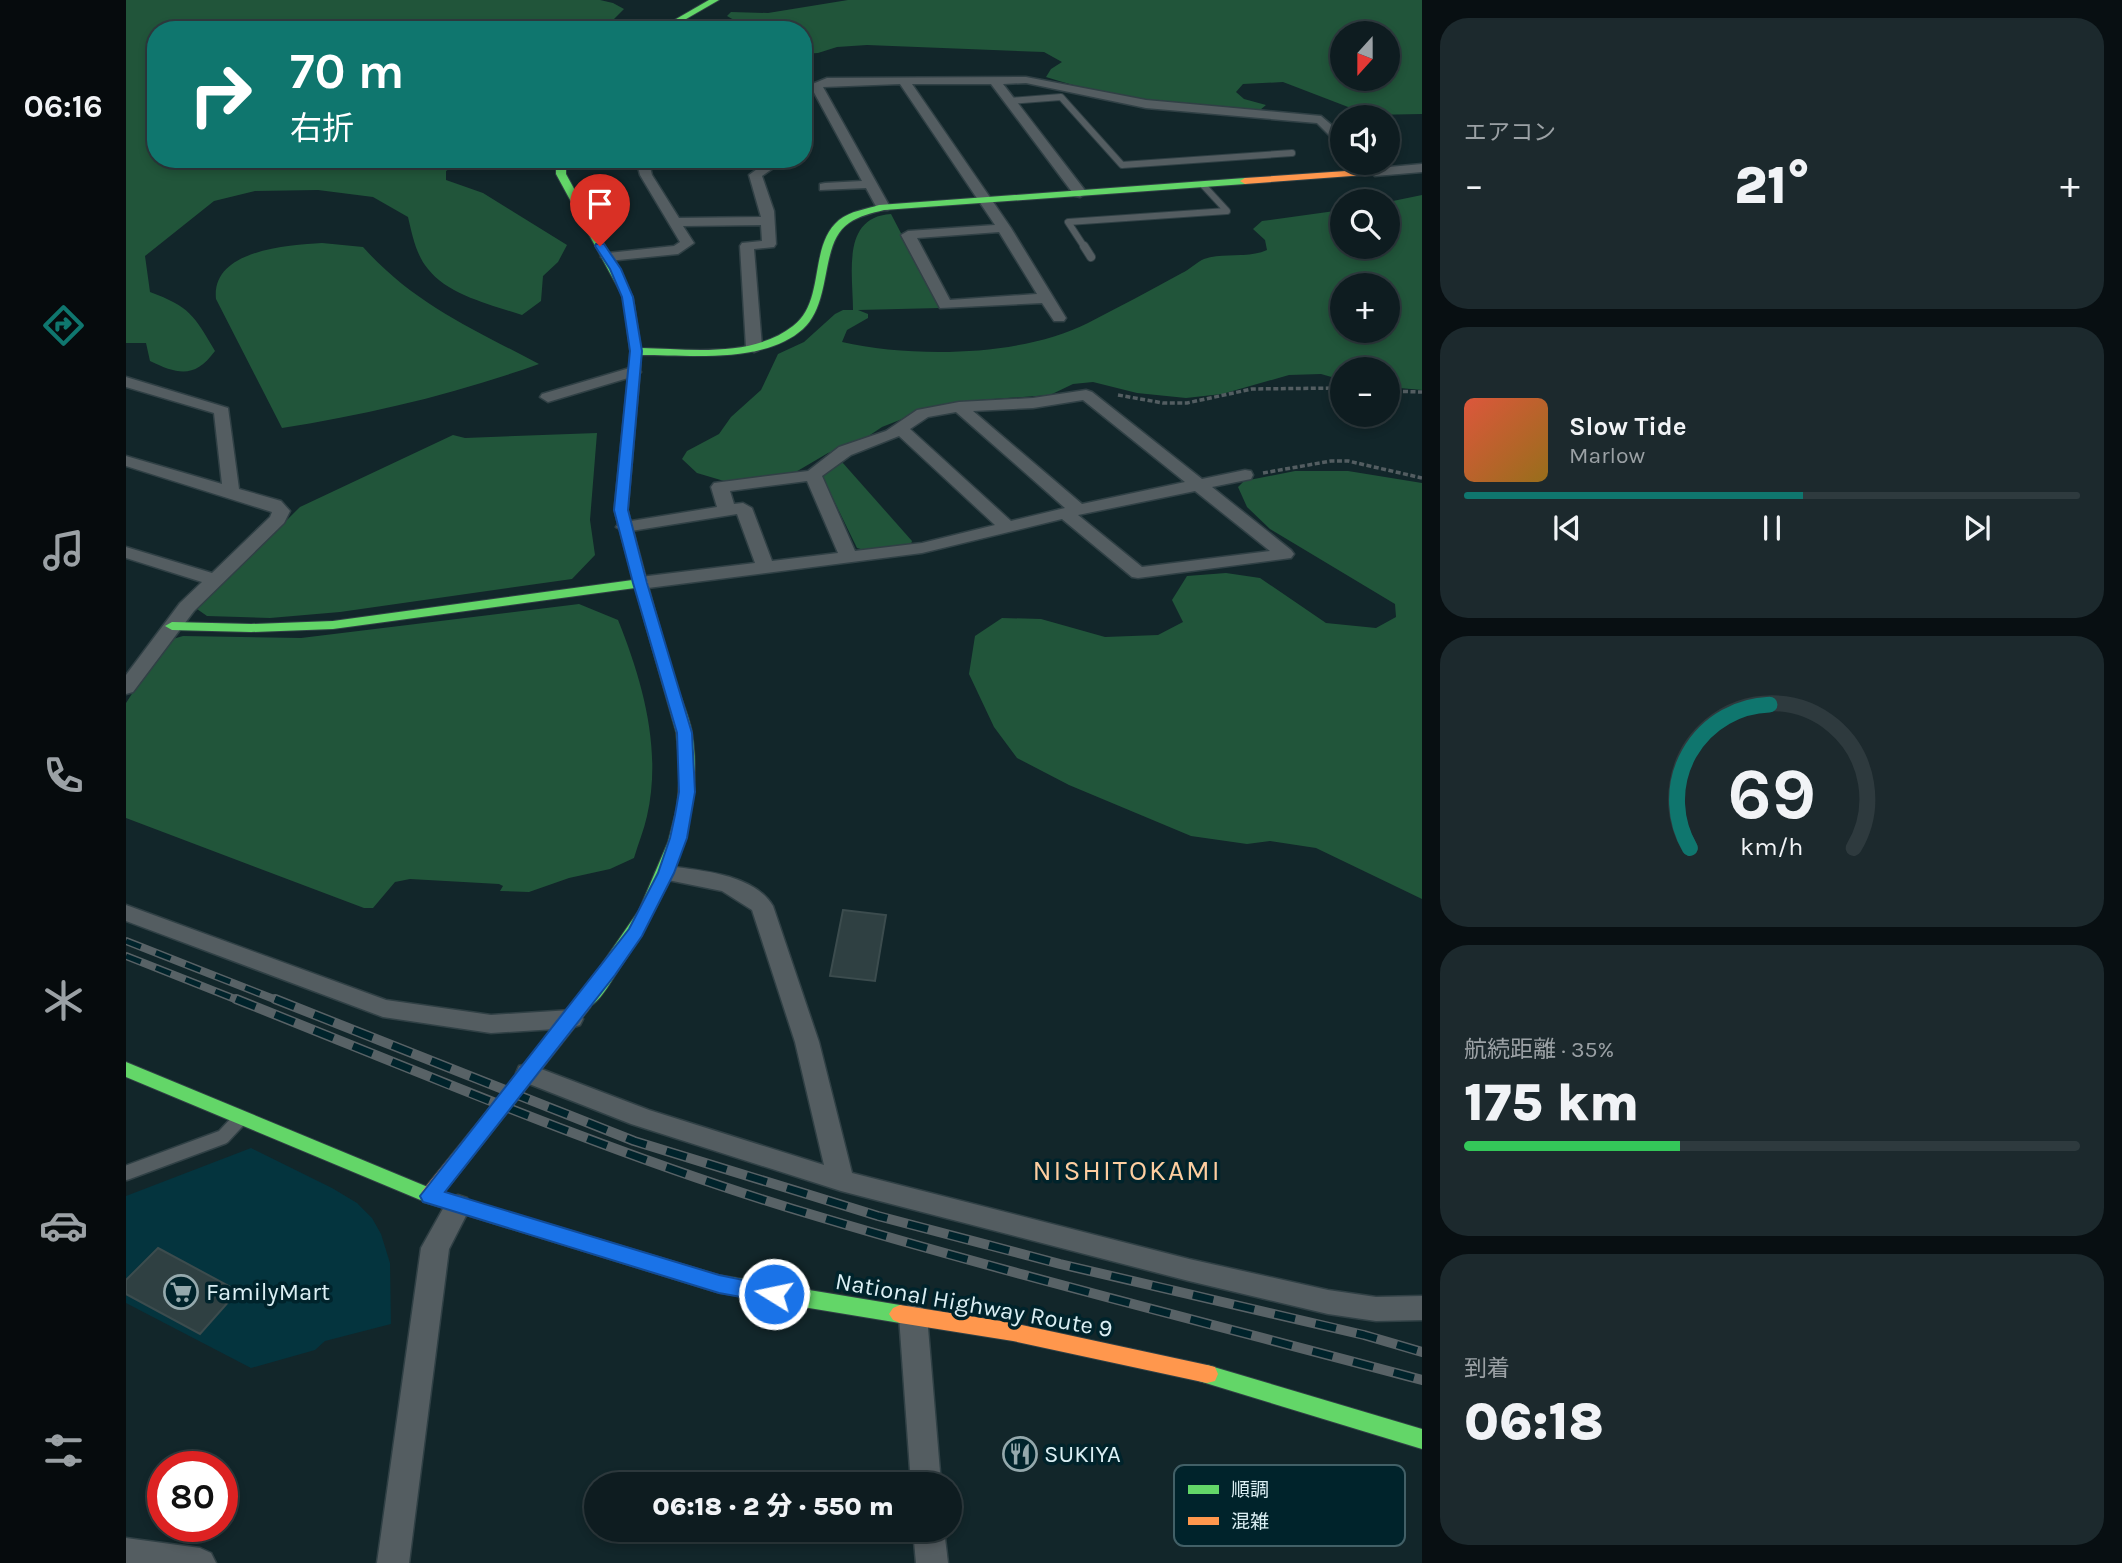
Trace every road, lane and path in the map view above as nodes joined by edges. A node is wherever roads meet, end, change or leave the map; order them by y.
1 (715, 0) edge
2 (676, 21) edge
3 (903, 80) junction
4 (994, 80) junction
5 (1010, 100) junction
6 (1330, 129) edge
7 (1292, 153) dead end
8 (561, 168) edge
9 (644, 168) edge
10 (766, 168) edge
11 (1400, 168) edge
12 (1422, 168) edge
13 (1330, 171) edge
14 (870, 184) junction
15 (1203, 185) junction
16 (825, 187) dead end
17 (1080, 194) junction
18 (983, 200) junction
19 (883, 207) junction
20 (769, 220) junction
21 (674, 222) junction
22 (1004, 228) junction
23 (608, 257) junction
24 (1091, 257) dead end
25 (1047, 298) junction
26 (1059, 318) dead end
27 (754, 346) junction
28 (636, 351) junction
29 (633, 373) junction
30 (126, 382) edge
31 (1330, 388) edge
32 (1400, 391) edge
33 (1422, 392) edge
34 (1086, 395) junction
35 (548, 397) dead end
36 (959, 407) junction
37 (900, 428) junction
38 (126, 461) edge
39 (813, 475) junction
40 (1245, 475) joint
41 (1422, 478) edge
42 (1198, 483) junction
43 (231, 492) junction
44 (727, 510) junction
45 (1071, 512) junction
46 (625, 527) junction
47 (1007, 527) junction
48 (126, 552) edge
49 (849, 558) junction
50 (766, 568) junction
51 (215, 580) junction
52 (640, 583) junction
53 (172, 626) junction
54 (129, 677) edge
55 (666, 873) junction
56 (126, 913) edge
57 (570, 1018) junction
58 (126, 1069) edge
59 (528, 1073) junction
60 (241, 1118) junction
61 (126, 1173) edge
62 (841, 1181) junction
63 (430, 1196) junction
64 (458, 1206) junction
65 (1422, 1308) edge
66 (913, 1316) junction
67 (1422, 1439) edge
68 (925, 1472) edge
69 (930, 1542) edge
70 (126, 1553) edge
71 (200, 1563) edge
72 (393, 1563) edge
73 (932, 1563) edge

1 - 2 main road
3 - 4 street
3 - 14 street
3 - 18 street
4 - 5 street
4 - 6 street
5 - 7 lane
5 - 17 street
8 - 23 main road
9 - 21 street
10 - 20 street
11 - 12 street
13 - 15 main road
14 - 16 street
14 - 19 street
15 - 17 main road
15 - 24 lane
17 - 18 main road
18 - 19 main road
18 - 22 street
19 - 27 main road
20 - 21 street
20 - 27 street
21 - 23 street
22 - 25 street
22 - 25 street
23 - 28 main road
25 - 26 street
27 - 28 main road
28 - 29 main road
29 - 35 street
29 - 46 main road
30 - 43 street
31 - 34 path
32 - 33 path
34 - 36 street
34 - 42 street
36 - 37 street
36 - 45 street
37 - 39 street
37 - 47 street
38 - 43 street
39 - 44 street
39 - 49 street
40 - 41 path
40 - 42 street
42 - 45 street
42 - 45 street
43 - 51 street
44 - 46 street
44 - 50 street
45 - 47 street
46 - 52 main road
47 - 49 street
48 - 51 street
49 - 50 street
50 - 52 street
51 - 53 street
52 - 53 main road
52 - 55 main road
53 - 54 street
55 - 57 main road
55 - 62 street
56 - 57 street
57 - 59 main road
58 - 60 main road, National Highway Route 9
59 - 62 street
59 - 63 main road
60 - 61 lane
60 - 63 main road, National Highway Route 9
62 - 65 street
63 - 64 main road, National Highway Route 9
64 - 66 main road, National Highway Route 9
64 - 72 street
66 - 67 main road, National Highway Route 9
66 - 68 street
69 - 73 street
70 - 71 street

